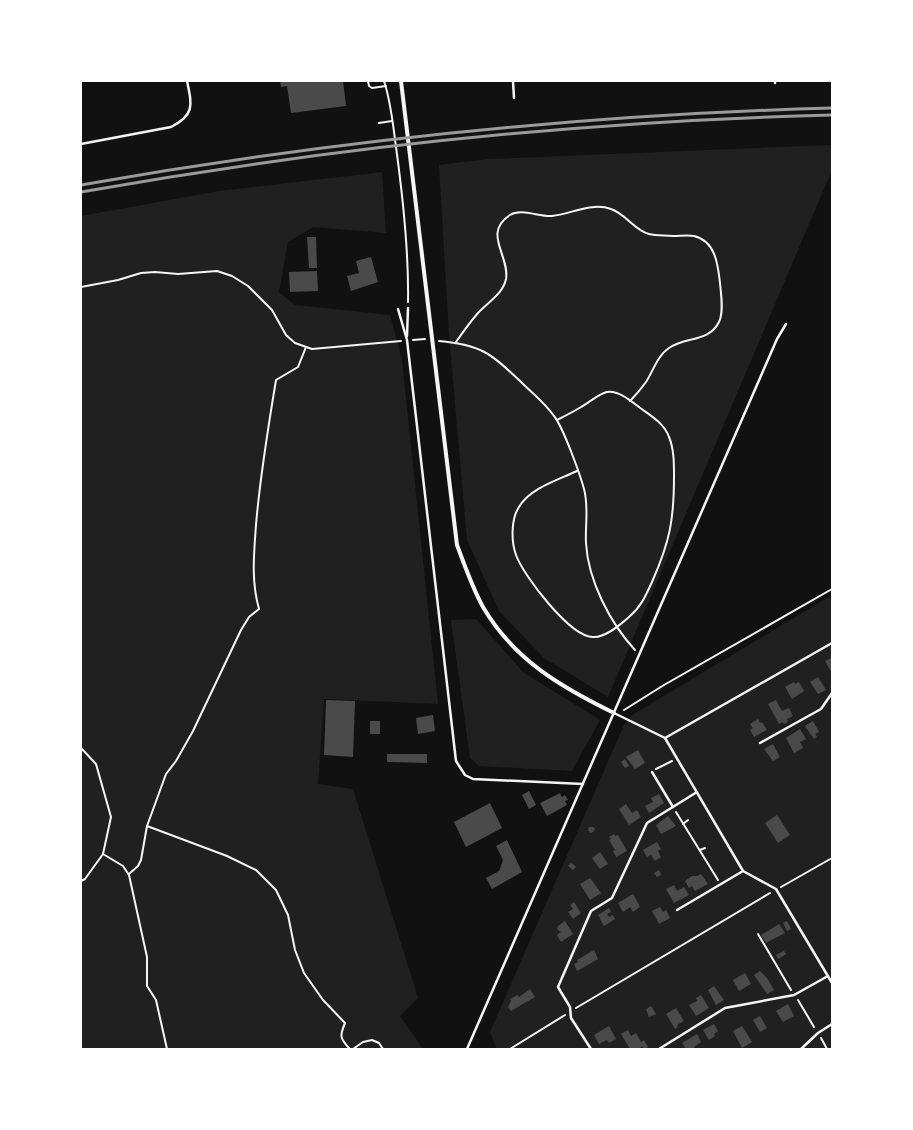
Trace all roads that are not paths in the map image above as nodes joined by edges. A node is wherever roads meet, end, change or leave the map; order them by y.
1 (187, 81) edge
2 (401, 81) edge
3 (513, 81) edge
4 (514, 98) dead end
5 (81, 144) edge
6 (408, 308) road end
7 (398, 309) dead end
8 (786, 324) dead end
9 (407, 340) junction
10 (832, 643) edge
11 (832, 693) edge
12 (614, 714) junction
13 (665, 738) junction
14 (760, 743) dead end
15 (652, 772) road end
16 (583, 784) junction
17 (697, 792) junction
18 (673, 807) junction
19 (743, 871) junction
20 (678, 910) dead end
21 (828, 976) junction
22 (832, 983) edge
23 (832, 1024) edge
24 (467, 1049) edge
25 (591, 1049) edge
26 (659, 1049) edge
27 (801, 1049) edge

1 - 5 lane
2 - 12 street
3 - 4 lane
6 - 9 lane
7 - 9 lane
8 - 12 lane
9 - 16 lane
10 - 13 lane
11 - 14 lane
12 - 13 lane
12 - 16 lane
13 - 17 lane
15 - 18 lane
16 - 24 lane
17 - 18 lane
17 - 19 lane
18 - 25 lane
19 - 20 lane
19 - 21 lane
21 - 22 lane
21 - 26 lane
23 - 27 lane

